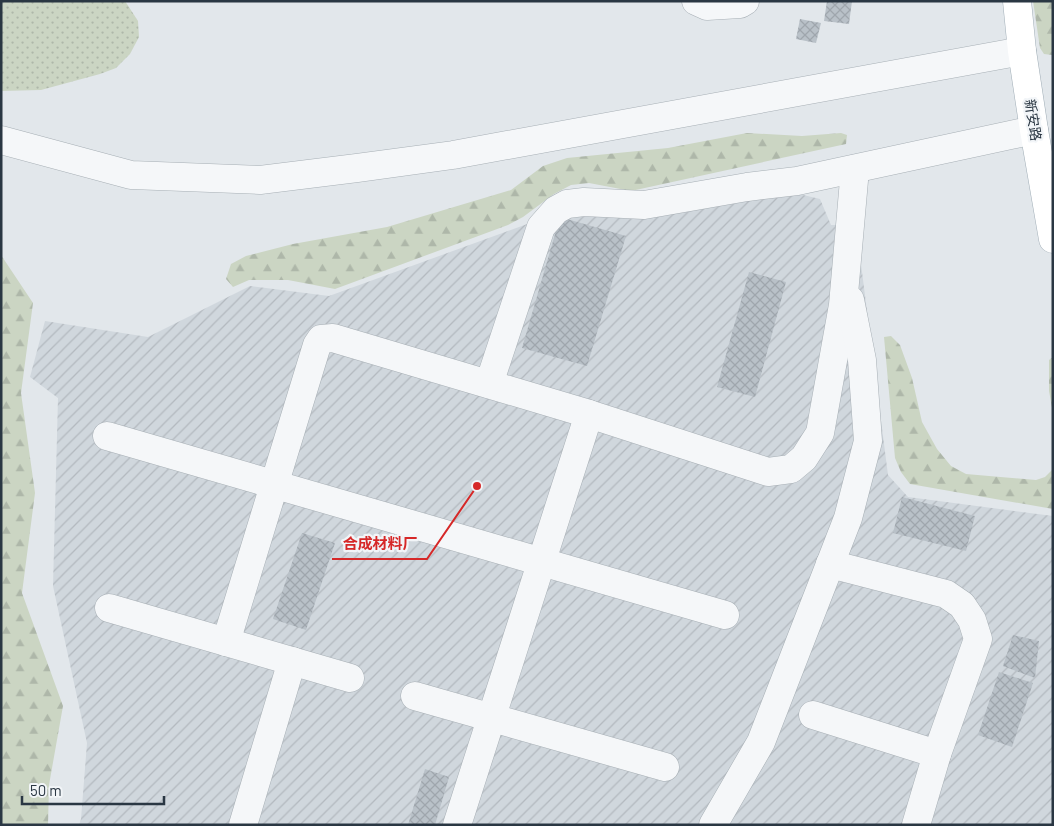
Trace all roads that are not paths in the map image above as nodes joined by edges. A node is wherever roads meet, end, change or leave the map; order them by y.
1 (696, 1) edge
2 (745, 1) edge
3 (1017, 1) edge
4 (1022, 51) junction
5 (1034, 130) junction
6 (1, 140) edge
7 (854, 169) junction
8 (1053, 239) edge
9 (845, 277) junction
10 (488, 384) junction
11 (589, 414) junction
12 (107, 436) dead end
13 (275, 485) junction
14 (542, 562) junction
15 (830, 564) junction
16 (109, 608) dead end
17 (726, 615) dead end
18 (226, 642) junction
19 (292, 661) junction
20 (350, 678) dead end
21 (415, 696) dead end
22 (813, 715) dead end
23 (491, 718) junction
24 (937, 754) junction
25 (665, 767) dead end
26 (920, 824) edge
27 (243, 825) edge
28 (457, 825) edge
29 (713, 825) edge

1 - 2 street
3 - 4 main road, 新安路
4 - 5 main road, 新安路
4 - 6 street
5 - 7 street
5 - 8 main road, 新安路
7 - 9 street
7 - 10 street
9 - 11 street
9 - 15 street
10 - 11 street
10 - 13 street
11 - 14 street
12 - 13 street
13 - 14 street
13 - 18 street
14 - 17 street
14 - 23 street
15 - 24 street
15 - 29 street
16 - 18 street
18 - 19 street
19 - 20 street
19 - 27 street
21 - 23 street
22 - 24 street
23 - 25 street
23 - 28 street
24 - 26 street

